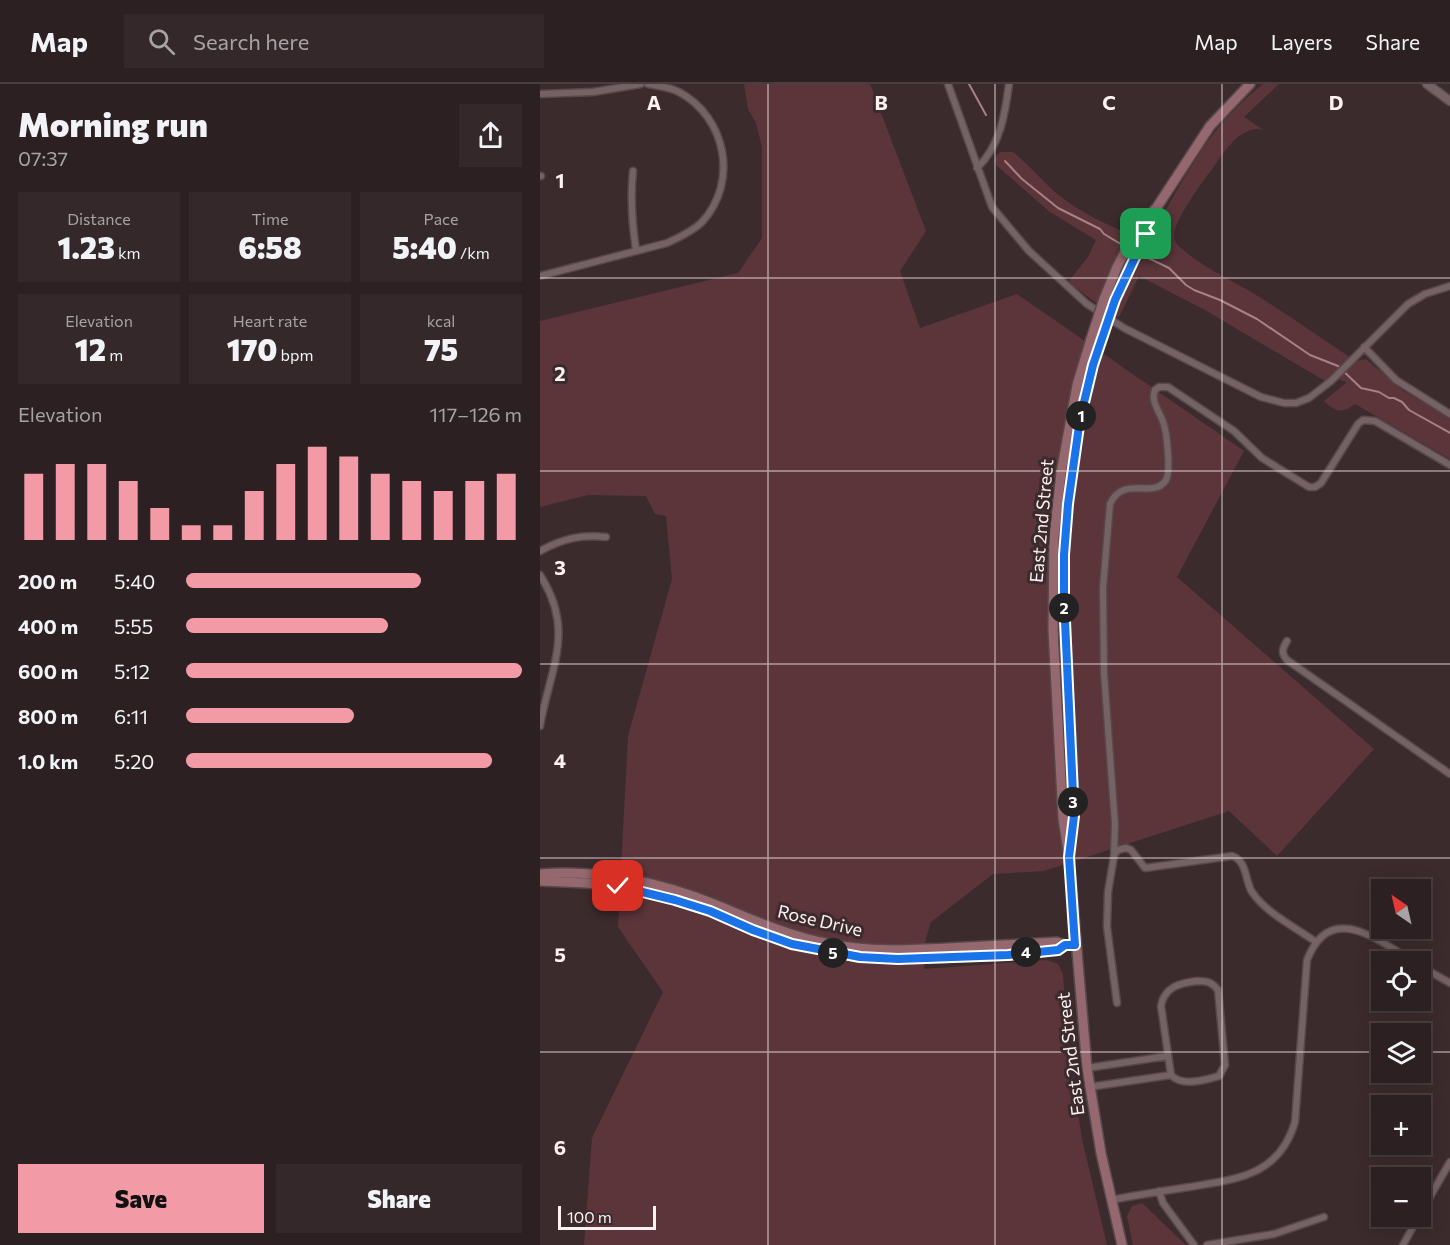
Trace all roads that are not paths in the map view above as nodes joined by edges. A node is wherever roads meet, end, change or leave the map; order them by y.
1 (641, 84) edge
2 (648, 84) edge
3 (683, 84) edge
4 (948, 84) edge
5 (1009, 84) edge
6 (1250, 84) edge
7 (1427, 84) edge
8 (679, 91) junction
9 (540, 94) edge
10 (1450, 101) edge
11 (977, 168) junction
12 (633, 171) dead end
13 (1141, 232) junction
14 (636, 250) junction
15 (540, 276) edge
16 (1450, 286) edge
17 (1110, 299) junction
18 (1364, 347) junction
19 (1450, 414) edge
20 (1450, 465) edge
21 (606, 537) dead end
22 (540, 551) edge
23 (540, 575) edge
24 (1287, 641) dead end
25 (540, 726) edge
26 (1450, 774) edge
27 (1114, 855) junction
28 (1069, 857) junction
29 (540, 874) edge
30 (540, 881) edge
31 (1316, 942) junction
32 (1065, 945) junction
33 (1075, 945) junction
34 (1395, 951) edge
35 (1431, 972) edge
36 (1450, 983) edge
37 (1117, 1003) dead end
38 (1168, 1056) junction
39 (1087, 1068) junction
40 (1171, 1075) junction
41 (1089, 1087) junction
42 (1450, 1162) edge
43 (1159, 1191) junction
44 (1431, 1196) edge
45 (1111, 1200) junction
46 (1323, 1217) dead end
47 (1413, 1227) edge
48 (1122, 1245) edge
49 (1194, 1245) edge
50 (1207, 1245) edge
51 (1403, 1245) edge

1 - 9 street
2 - 8 street
3 - 8 street
4 - 11 street
5 - 11 street
6 - 13 main road, East 2nd Street
7 - 10 street
8 - 14 street
11 - 18 street
12 - 14 street
13 - 17 main road, East 2nd Street
13 - 17 main road, East 2nd Street
14 - 15 street
16 - 18 street
17 - 28 main road, East 2nd Street, bridge
17 - 28 main road, East 2nd Street, bridge
18 - 19 street
20 - 27 street
21 - 22 street
23 - 25 street
24 - 26 street
27 - 31 street
27 - 37 street
28 - 33 main road, East 2nd Street
29 - 32 main road, Rose Drive
30 - 32 main road, Rose Drive
31 - 34 street
31 - 43 street
32 - 33 main road, Rose Drive
33 - 39 main road, East 2nd Street
35 - 36 street
38 - 39 street
38 - 40 street
38 - 40 street
39 - 41 main road, East 2nd Street
40 - 41 street
41 - 45 main road, East 2nd Street
42 - 44 street
43 - 45 street
43 - 49 street
45 - 48 main road, East 2nd Street
46 - 50 street
47 - 51 street

